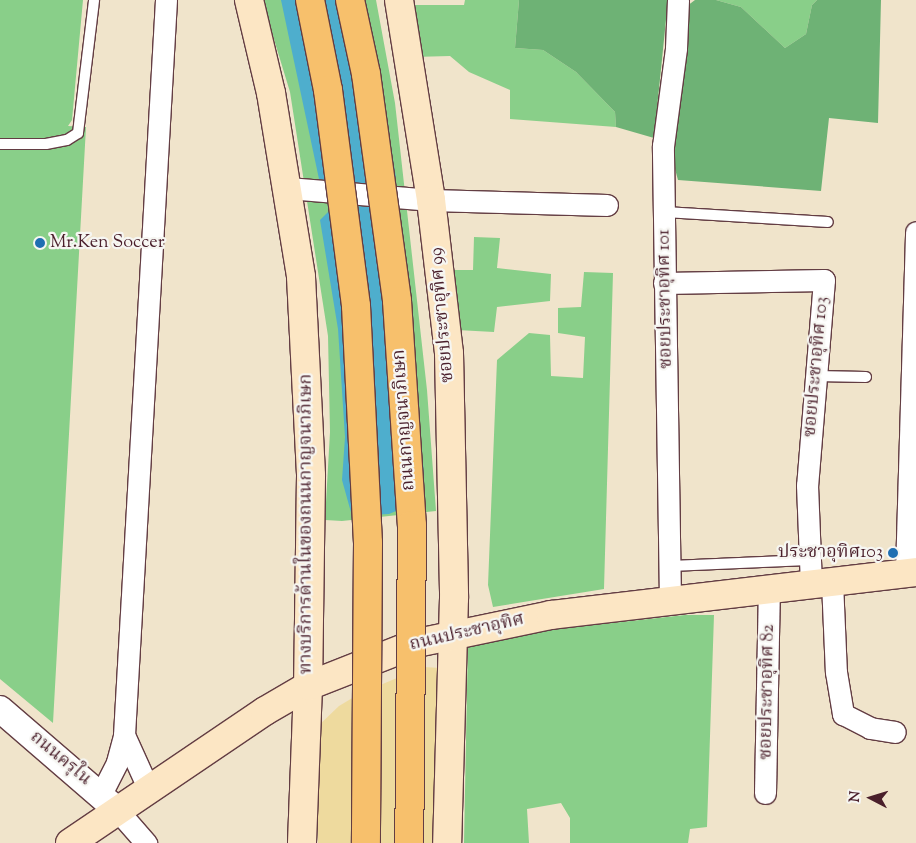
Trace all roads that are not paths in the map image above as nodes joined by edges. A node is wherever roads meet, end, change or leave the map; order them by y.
1 (94, 0) edge
2 (166, 0) edge
3 (248, 0) edge
4 (310, 0) edge
5 (350, 0) edge
6 (399, 0) edge
7 (678, 0) edge
8 (0, 144) edge
9 (288, 188) junction
10 (431, 200) junction
11 (607, 205) dead end
12 (665, 212) junction
13 (828, 222) dead end
14 (916, 232) edge
15 (664, 283) junction
16 (816, 376) junction
17 (866, 377) dead end
18 (670, 566) junction
19 (911, 572) edge
20 (818, 576) junction
21 (769, 590) junction
22 (670, 600) junction
23 (453, 633) junction
24 (308, 686) junction
25 (0, 709) edge
26 (895, 732) dead end
27 (124, 736) junction
28 (149, 790) junction
29 (765, 793) dead end
30 (109, 802) junction
31 (73, 842) edge
32 (146, 843) edge
33 (302, 843) edge
34 (366, 843) edge
35 (409, 843) edge
36 (447, 843) edge

1 - 8 lane
2 - 27 street
3 - 9 main road, ทางบริการด้านในของถนนกาญจนาภิเษก
4 - 34 highway, bridge
5 - 35 highway, ถนนกาญจนาภิเษก, bridge
6 - 10 main road, ซอยประชาอุทิศ 99
7 - 12 street, ซอยประชาอุทิศ 101
9 - 10 street
9 - 24 main road, ทางบริการด้านในของถนนกาญจนาภิเษก
10 - 11 street
10 - 23 main road, ซอยประชาอุทิศ 99
12 - 13 lane
12 - 15 street, ซอยประชาอุทิศ 101
14 - 19 street
15 - 16 street, ซอยประชาอุทิศ 103
15 - 18 street, ซอยประชาอุทิศ 101
16 - 17 lane
16 - 20 street, ซอยประชาอุทิศ 103
18 - 20 lane
18 - 22 street, ซอยประชาอุทิศ 101
19 - 20 main road, ถนนประชาอุทิศ
20 - 21 main road, ถนนประชาอุทิศ
20 - 26 street, ซอยประชาอุทิศ 103
21 - 22 main road, ถนนประชาอุทิศ
21 - 29 street, ซอยประชาอุทิศ 82
22 - 23 main road, ถนนประชาอุทิศ
23 - 24 main road, ถนนประชาอุทิศ
23 - 36 main road, ซอยประชาอุทิศ 99
24 - 28 main road, ถนนประชาอุทิศ
24 - 33 main road, ทางบริการด้านในของถนนกาญจนาภิเษก
25 - 30 street, ถนนครุใน
27 - 28 street
27 - 30 street
28 - 30 main road, ถนนประชาอุทิศ
30 - 31 main road, ถนนประชาอุทิศ
30 - 32 street

